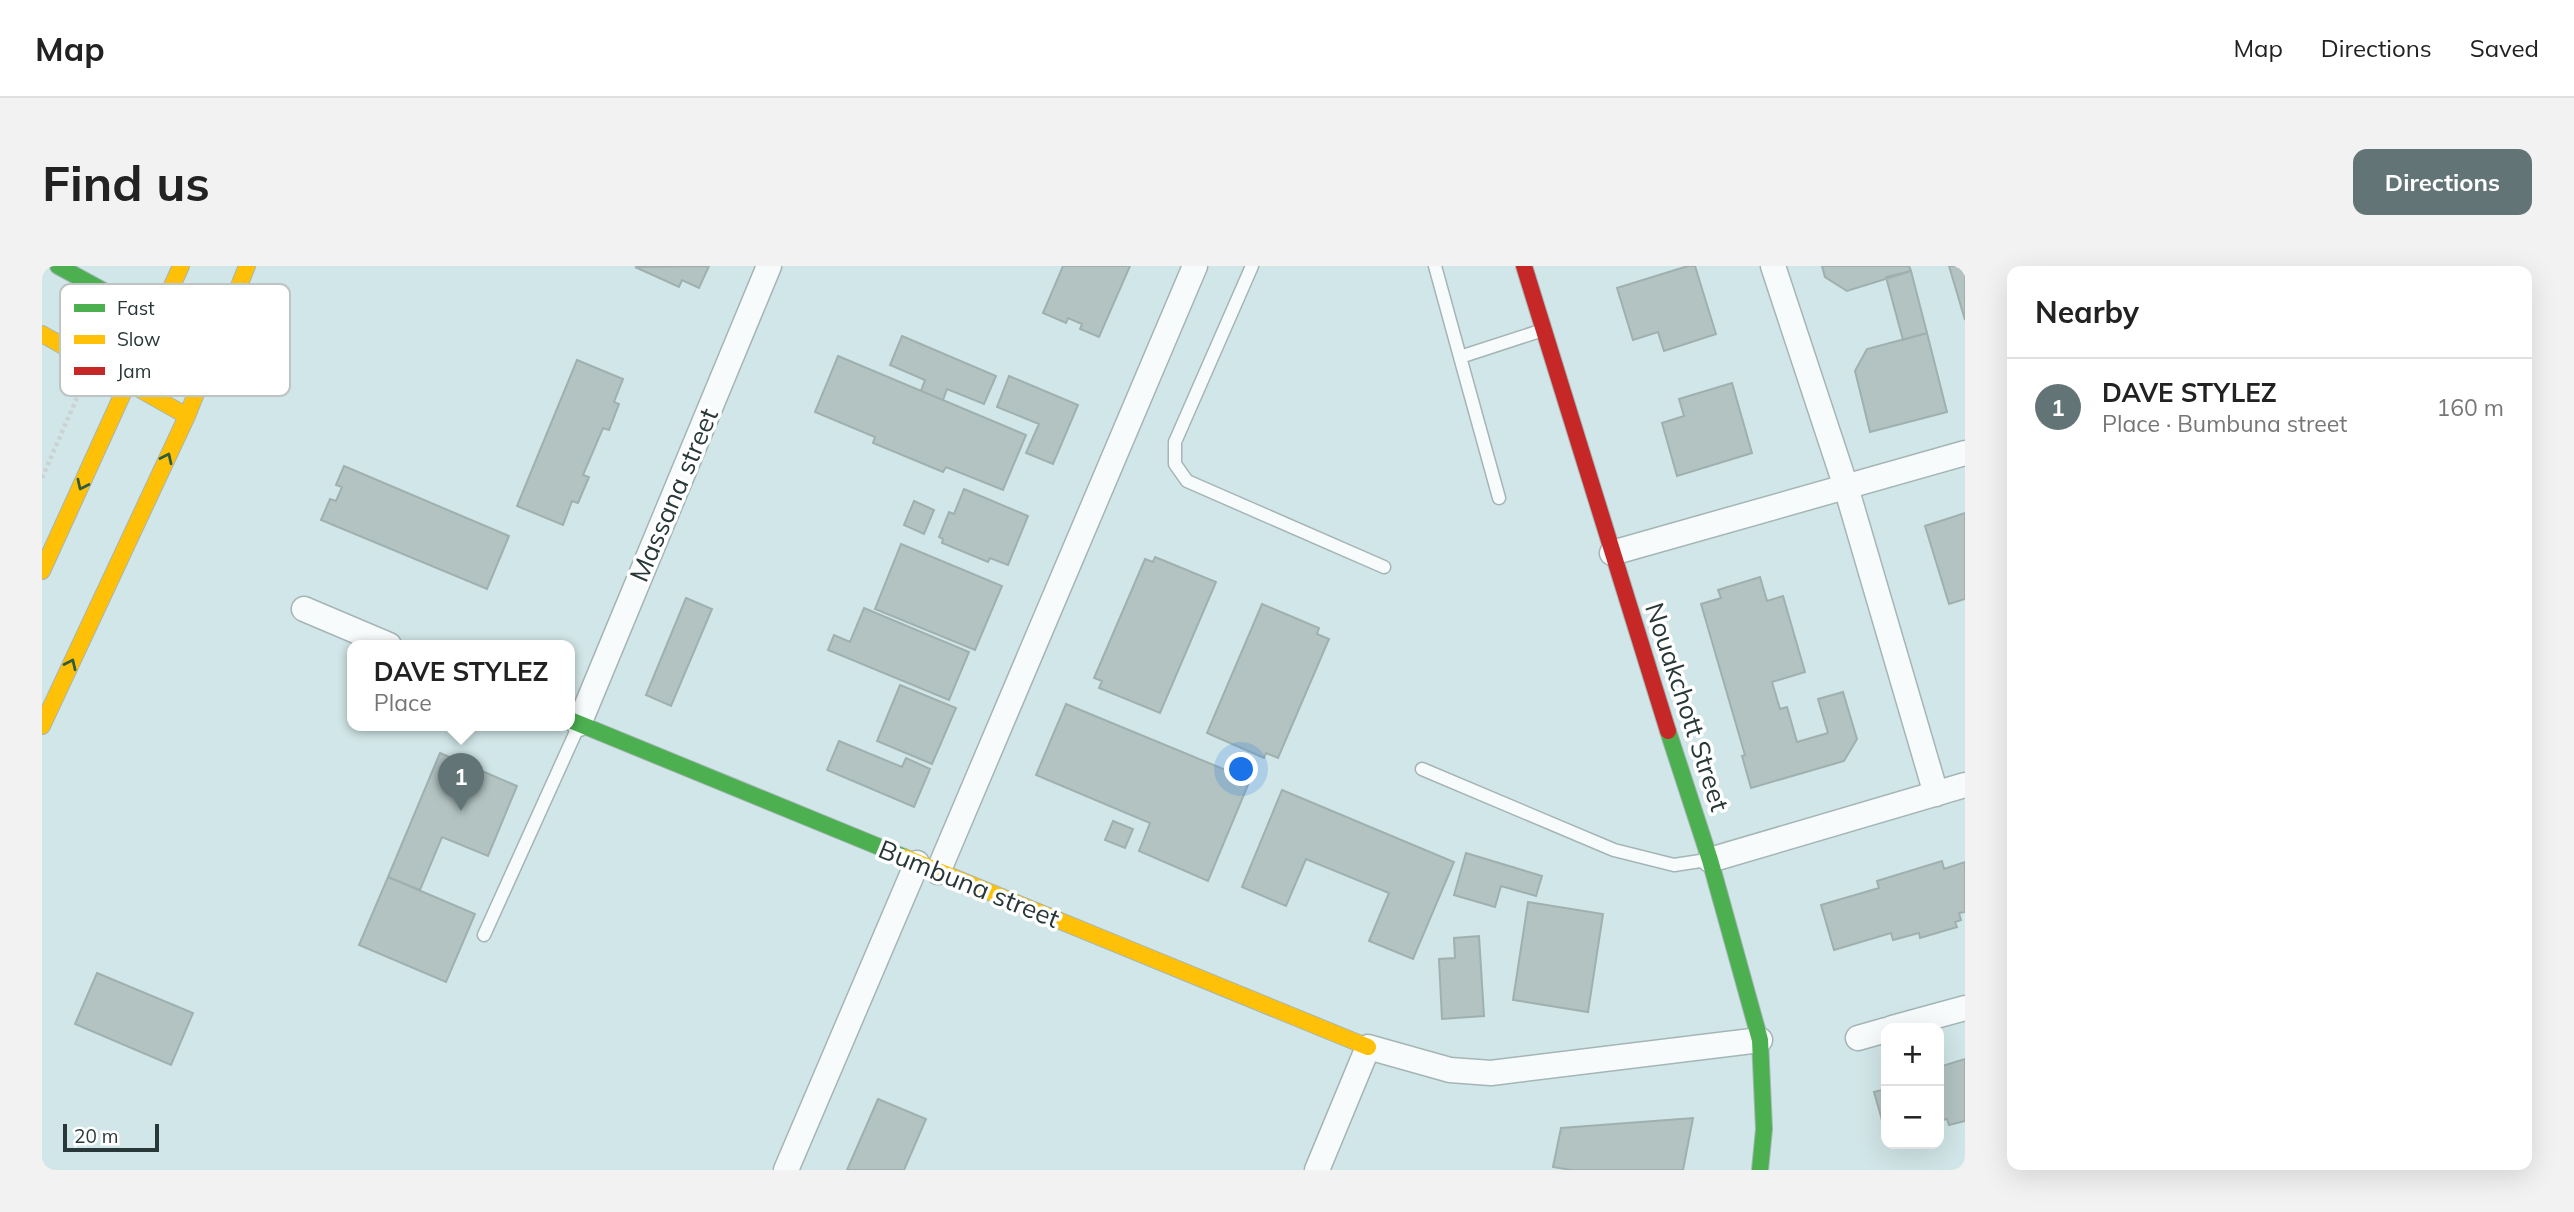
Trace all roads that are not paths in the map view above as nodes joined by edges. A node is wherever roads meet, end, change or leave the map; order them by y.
1 (58, 266) edge
2 (181, 266) edge
3 (247, 266) edge
4 (769, 266) edge
5 (1195, 266) edge
6 (1252, 266) edge
7 (1436, 266) edge
8 (1524, 266) edge
9 (1773, 266) edge
10 (90, 284) edge
11 (174, 284) edge
12 (240, 284) edge
13 (1544, 329) junction
14 (42, 334) edge
15 (60, 344) edge
16 (1460, 357) junction
17 (124, 396) edge
18 (150, 396) edge
19 (195, 396) edge
20 (187, 416) junction
21 (1965, 453) edge
22 (1846, 487) junction
23 (1499, 498) dead end
24 (1612, 553) junction
25 (1384, 567) dead end
26 (42, 571) edge
27 (304, 609) dead end
28 (377, 640) edge
29 (575, 720) edge
30 (575, 722) edge
31 (42, 726) edge
32 (570, 731) edge
33 (1422, 769) dead end
34 (1965, 785) edge
35 (1936, 794) junction
36 (1710, 860) junction
37 (927, 867) junction
38 (484, 935) dead end
39 (1965, 1007) edge
40 (1909, 1023) edge
41 (1881, 1031) edge
42 (1858, 1038) dead end
43 (1760, 1040) junction
44 (1368, 1047) junction
45 (786, 1170) edge
46 (1317, 1170) edge
47 (1760, 1170) edge

1 - 10 street
2 - 11 street
3 - 12 street
4 - 29 street, Massana street
5 - 37 street
6 - 25 lane
7 - 16 lane
8 - 13 street, Nouakchott Street
9 - 22 street
13 - 16 lane
13 - 24 street, Nouakchott Street
14 - 15 street
16 - 23 lane
17 -> 26 street
18 - 20 street
19 - 20 street
31 -> 20 street
21 - 22 street
22 - 24 street
22 - 35 street
24 - 36 street, Nouakchott Street
27 - 28 street
30 - 37 street, Bumbuna street
32 - 38 lane
33 - 36 lane
34 - 35 street
35 - 36 street
36 - 43 street, Nouakchott Street
37 - 44 street, Bumbuna street
37 - 45 street
39 - 40 street
41 - 42 street
43 - 44 street
43 - 47 street, Nouakchott Street
44 - 46 street

